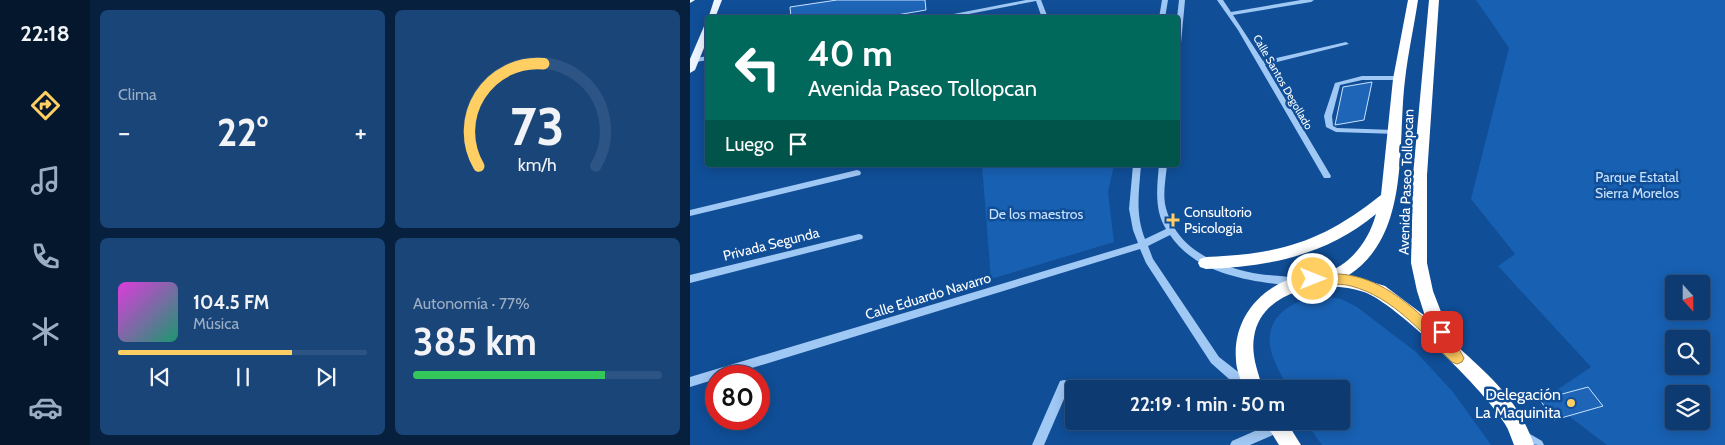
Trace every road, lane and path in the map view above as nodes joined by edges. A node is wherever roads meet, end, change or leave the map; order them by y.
1 (718, 0) edge
2 (1037, 0) edge
3 (1165, 0) edge
4 (1182, 0) edge
5 (1220, 0) edge
6 (1311, 0) edge
7 (1412, 0) edge
8 (1434, 0) edge
9 (1025, 1) edge
10 (1230, 14) junction
11 (712, 15) edge
12 (967, 15) edge
13 (1044, 15) edge
14 (1162, 15) edge
15 (1180, 22) edge
16 (705, 33) edge
17 (1346, 44) dead end
18 (705, 59) edge
19 (692, 61) edge
20 (1260, 64) junction
21 (690, 70) edge
22 (1399, 78) junction
23 (1394, 132) junction
24 (1137, 167) edge
25 (1164, 167) edge
26 (858, 173) dead end
27 (1327, 176) dead end
28 (1388, 197) junction
29 (690, 213) edge
30 (1172, 230) junction
31 (859, 237) dead end
32 (1142, 246) junction
33 (1206, 263) junction
34 (1330, 278) junction
35 (690, 279) edge
36 (1296, 282) junction
37 (1457, 358) junction
38 (1241, 380) edge
39 (1251, 380) edge
40 (690, 382) edge
41 (1064, 385) dead end
42 (1265, 430) edge
43 (1280, 430) edge
44 (1522, 440) edge
45 (1038, 445) edge
46 (1236, 445) edge
47 (1291, 445) edge
48 (1538, 445) edge

1 - 11 main road
2 - 9 street
2 - 13 street
3 - 14 street
4 - 15 street
5 - 10 street, Calle Santos Degollado
6 - 10 street
7 - 22 highway, Avenida Paseo Tollopcan
8 - 37 highway, Avenida Paseo Tollopcan
9 - 12 street
10 - 20 street, Calle Santos Degollado
16 - 19 main road
17 - 20 street
18 - 19 street
19 - 21 main road
20 - 27 street, Calle Santos Degollado
22 - 23 highway, Avenida Paseo Tollopcan
22 - 23 street
23 - 28 highway, Avenida Paseo Tollopcan
24 - 32 street
25 - 30 street
26 - 29 street
28 - 33 highway
28 - 34 highway, Avenida Paseo Tollopcan
30 - 32 street, Calle Eduardo Navarro
30 - 33 street
31 - 35 street, Privada Segunda
32 - 38 street
32 - 40 street, Calle Eduardo Navarro
33 - 36 street
34 - 36 highway
34 - 37 highway
36 - 39 highway
37 - 44 highway
41 - 45 street
42 - 46 street
43 - 47 highway
44 - 48 street

